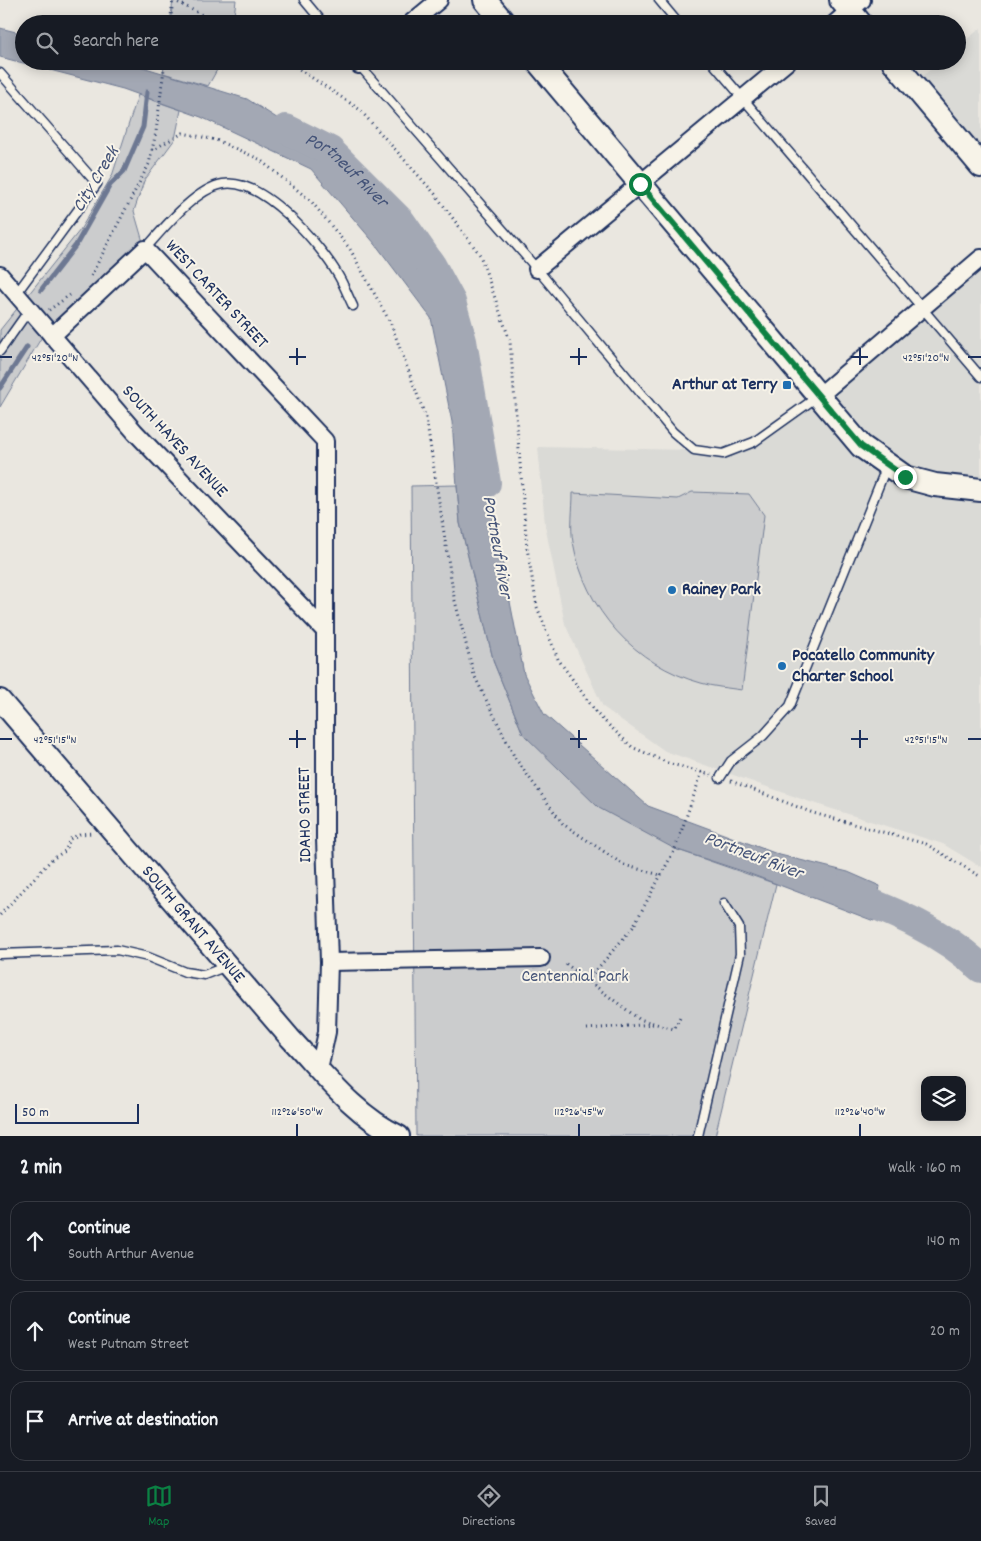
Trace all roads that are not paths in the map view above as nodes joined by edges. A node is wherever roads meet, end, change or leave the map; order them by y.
1 (304, 0) edge
2 (439, 0) edge
3 (485, 0) edge
4 (659, 0) edge
5 (316, 15) edge
6 (421, 15) edge
7 (498, 15) edge
8 (672, 15) edge
9 (367, 70) edge
10 (545, 70) edge
11 (719, 70) edge
12 (777, 70) edge
13 (901, 70) edge
14 (0, 73) edge
15 (743, 98) junction
16 (981, 166) edge
17 (640, 184) junction
18 (145, 249) junction
19 (981, 258) edge
20 (537, 269) junction
21 (0, 275) edge
22 (16, 294) junction
23 (353, 306) dead end
24 (922, 308) junction
25 (34, 315) junction
26 (52, 336) junction
27 (0, 351) edge
28 (981, 377) edge
29 (820, 395) junction
30 (325, 440) joint
31 (887, 466) junction
32 (981, 490) edge
33 (325, 631) junction
34 (0, 700) edge
35 (720, 778) road end
36 (724, 903) dead end
37 (0, 954) edge
38 (541, 958) dead end
39 (329, 962) junction
40 (229, 965) junction
41 (319, 1069) junction
42 (399, 1136) edge
43 (698, 1136) edge

1 - 5 lane
2 - 6 street
3 - 7 main road
4 - 8 lane
9 - 20 lane
10 - 17 main road
11 - 15 lane
12 - 15 street
13 - 16 main road
14 - 22 lane
15 - 17 street
15 - 24 lane
17 - 20 street
17 - 29 main road
18 - 23 lane
18 - 26 street, WEST CARTER STREET
18 - 30 street, WEST CARTER STREET
19 - 24 street
20 - 29 lane
21 - 22 street, SOUTH HAYES AVENUE
22 - 25 street, SOUTH HAYES AVENUE
24 - 28 lane
24 - 29 street
25 - 26 street, SOUTH HAYES AVENUE
25 - 27 lane
26 - 33 street, SOUTH HAYES AVENUE
29 - 31 main road
30 - 33 street, IDAHO STREET
31 - 32 main road
31 - 35 lane
33 - 39 street, IDAHO STREET
34 - 40 street, SOUTH GRANT AVENUE
36 - 43 lane
37 - 40 lane
38 - 39 street
39 - 41 street, IDAHO STREET
40 - 41 street, SOUTH GRANT AVENUE
41 - 42 street, SOUTH GRANT AVENUE

